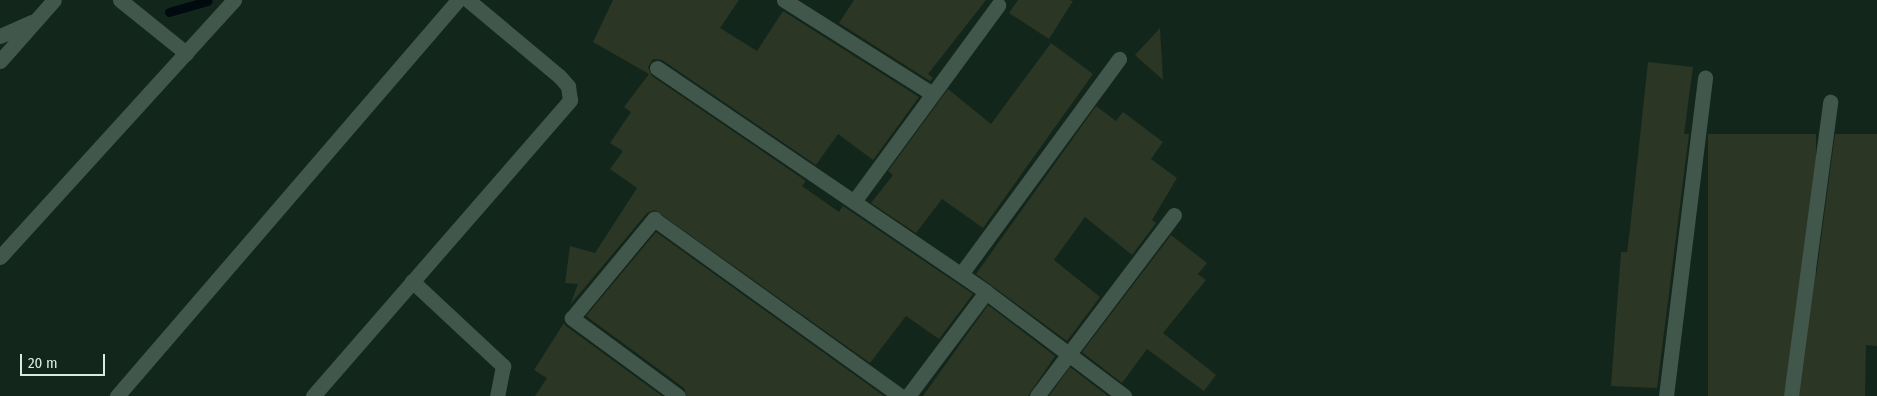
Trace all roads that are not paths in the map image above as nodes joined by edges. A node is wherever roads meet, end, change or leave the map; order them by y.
1 (54, 0) edge
2 (120, 0) edge
3 (234, 0) edge
4 (458, 0) edge
5 (468, 0) edge
6 (784, 0) edge
7 (998, 5) dead end
8 (36, 20) junction
9 (0, 36) edge
10 (186, 53) junction
11 (1119, 58) dead end
12 (0, 61) edge
13 (657, 68) dead end
14 (1705, 77) dead end
15 (931, 93) junction
16 (1830, 102) dead end
17 (855, 200) junction
18 (1174, 215) dead end
19 (0, 257) edge
20 (960, 274) junction
21 (412, 281) junction
22 (986, 292) junction
23 (1068, 354) junction
24 (117, 396) edge
25 (313, 396) edge
26 (497, 396) edge
27 (678, 396) edge
28 (900, 396) edge
29 (908, 396) edge
30 (1038, 396) edge
31 (1124, 396) edge
32 (1666, 396) edge
33 (1791, 396) edge

1 - 8 street
2 - 10 street
3 - 10 street
4 - 24 street
5 - 21 street
6 - 15 street
7 - 15 street
8 - 9 street
8 - 12 street
10 - 19 street
11 - 20 street
13 - 17 street
14 - 32 street
15 - 17 street
16 - 33 street
17 - 20 street
18 - 23 street
20 - 22 street
21 - 25 street
21 - 26 street
22 - 23 street
22 - 29 street
23 - 30 street
23 - 31 street
27 - 28 street

